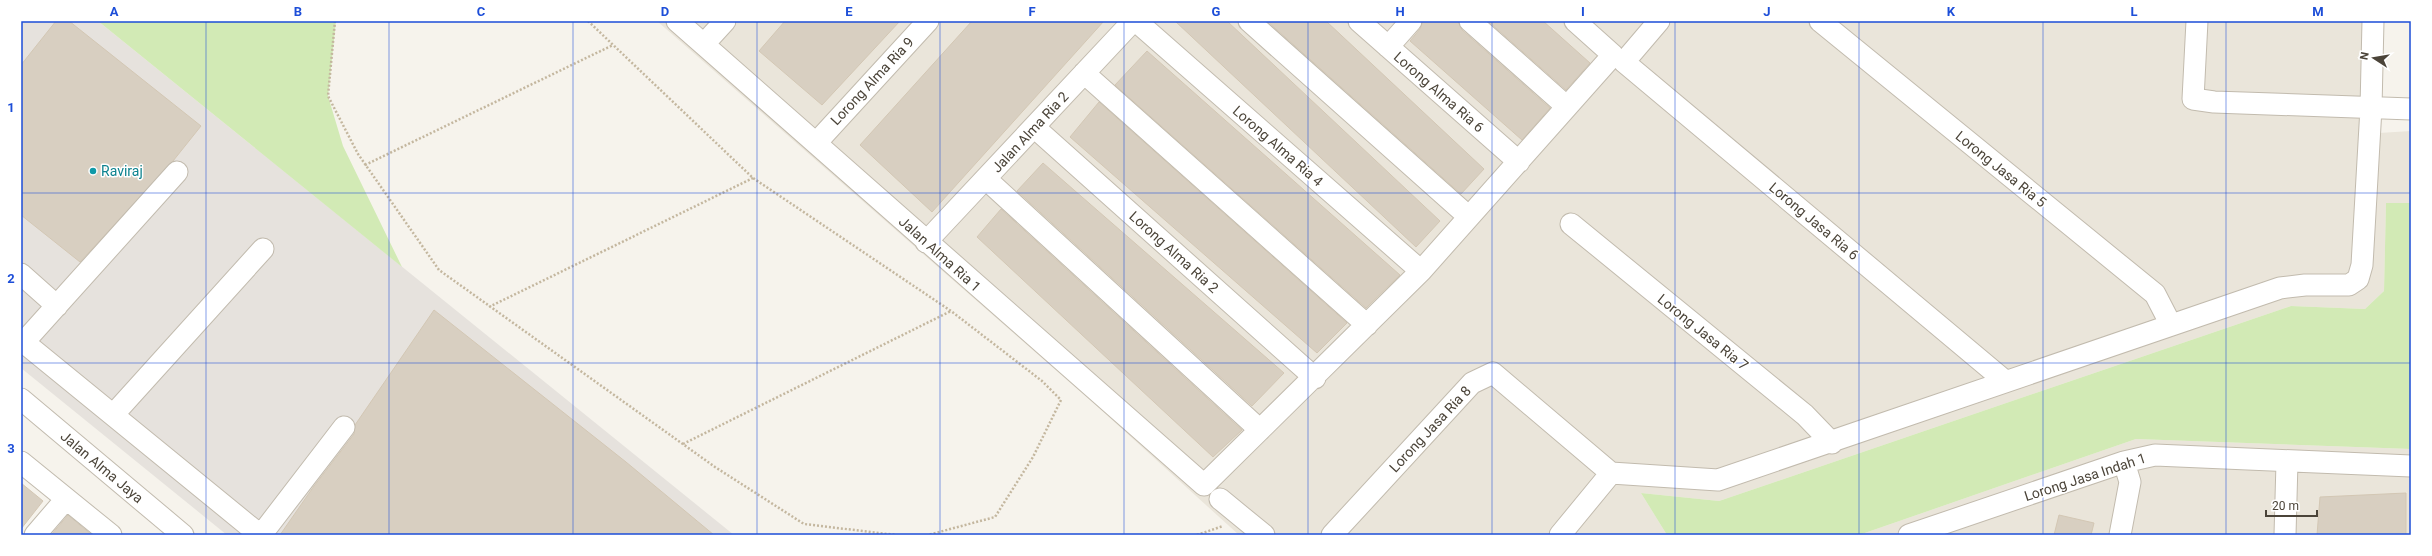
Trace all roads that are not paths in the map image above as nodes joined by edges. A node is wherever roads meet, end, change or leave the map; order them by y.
1 (677, 21) edge
2 (725, 21) edge
3 (928, 21) edge
4 (1134, 21) edge
5 (1249, 21) edge
6 (1359, 21) edge
7 (1411, 21) edge
8 (1470, 21) edge
9 (1575, 21) edge
10 (1659, 21) edge
11 (1820, 21) edge
12 (2197, 21) edge
13 (2373, 21) edge
14 (704, 44) junction
15 (1388, 47) junction
16 (1619, 58) junction
17 (1084, 73) junction
18 (1566, 106) junction
19 (2371, 108) junction
20 (2411, 109) edge
21 (1034, 127) junction
22 (817, 142) junction
23 (1519, 162) junction
24 (177, 172) dead end
25 (986, 178) junction
26 (1469, 218) junction
27 (1571, 224) dead end
28 (926, 242) junction
29 (263, 249) dead end
30 (1421, 271) junction
31 (21, 274) edge
32 (57, 306) junction
33 (1366, 325) junction
34 (2171, 326) junction
35 (24, 347) edge
36 (1315, 378) junction
37 (2004, 381) junction
38 (21, 399) edge
39 (113, 415) junction
40 (344, 427) dead end
41 (1260, 430) junction
42 (1832, 442) junction
43 (21, 462) edge
44 (2124, 462) junction
45 (2287, 462) junction
46 (2411, 466) edge
47 (1611, 473) junction
48 (66, 499) junction
49 (1220, 499) dead end
50 (1940, 530) edge
51 (35, 535) edge
52 (111, 535) edge
53 (183, 535) edge
54 (261, 535) edge
55 (1264, 535) edge
56 (1332, 535) edge
57 (1560, 535) edge
58 (1909, 535) edge
59 (2120, 535) edge
60 (2285, 535) edge

1 - 14 street, Jalan Alma Ria 1
2 - 14 street
3 - 22 street, Lorong Alma Ria 9
4 - 17 street, Jalan Alma Ria 2
4 - 30 street, Lorong Alma Ria 4
5 - 26 street
6 - 15 street, Lorong Alma Ria 6
7 - 15 street
8 - 18 street
9 - 16 street, Lorong Jasa Ria 6
10 - 16 street
11 - 34 street, Lorong Jasa Ria 5
12 - 19 street
13 - 19 street
14 - 22 street, Jalan Alma Ria 1
15 - 23 street, Lorong Alma Ria 6
16 - 18 street
16 - 37 street, Lorong Jasa Ria 6
17 - 21 street, Jalan Alma Ria 2
17 - 33 street
18 - 23 street
19 - 20 street
19 - 34 street
21 - 25 street, Jalan Alma Ria 2
21 - 36 street, Lorong Alma Ria 2
22 - 28 street, Jalan Alma Ria 1
23 - 26 street
24 - 32 street
25 - 28 street, Jalan Alma Ria 2
25 - 41 street
26 - 30 street
27 - 42 street, Lorong Jasa Ria 7
28 - 41 street, Jalan Alma Ria 1
29 - 39 street
30 - 33 street
31 - 32 street
32 - 35 street
33 - 36 street
34 - 37 street
35 - 39 street
36 - 41 street
37 - 42 street
38 - 53 street, Jalan Alma Jaya
39 - 54 street
40 - 54 street
42 - 47 street
43 - 48 street
44 - 45 street, Lorong Jasa Indah 1
44 - 50 street, Lorong Jasa Indah 1
44 - 59 street
45 - 46 street, Lorong Jasa Indah 1
45 - 60 street
47 - 56 street, Lorong Jasa Ria 8
47 - 57 street
48 - 51 street
48 - 52 street
49 - 55 street
50 - 58 street, Lorong Jasa Indah 1

